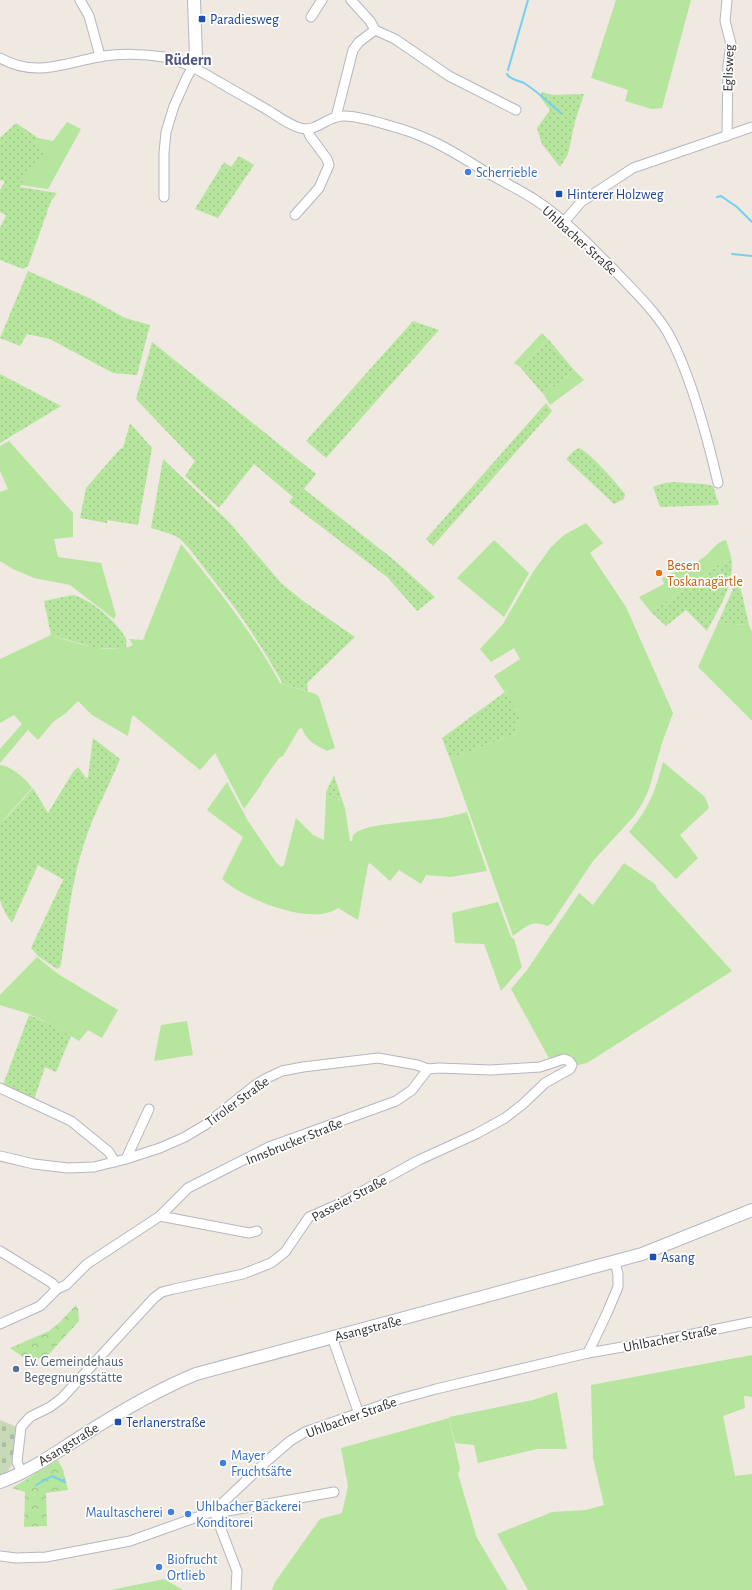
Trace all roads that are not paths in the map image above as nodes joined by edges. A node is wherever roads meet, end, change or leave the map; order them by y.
1 (80, 0) edge
2 (194, 0) edge
3 (322, 0) edge
4 (351, 0) edge
5 (727, 0) edge
6 (311, 17) dead end
7 (374, 30) junction
8 (100, 56) junction
9 (0, 58) edge
10 (193, 67) junction
11 (516, 110) dead end
12 (336, 117) junction
13 (752, 128) edge
14 (307, 129) junction
15 (727, 136) junction
16 (164, 197) dead end
17 (295, 215) dead end
18 (564, 222) junction
19 (718, 483) dead end
20 (378, 1058) joint
21 (428, 1069) junction
22 (0, 1088) edge
23 (150, 1109) dead end
24 (0, 1156) edge
25 (126, 1159) junction
26 (115, 1162) junction
27 (752, 1210) edge
28 (160, 1216) junction
29 (257, 1231) dead end
30 (0, 1251) edge
31 (615, 1262) junction
32 (57, 1290) junction
33 (752, 1322) edge
34 (0, 1324) edge
35 (332, 1337) junction
36 (588, 1353) junction
37 (359, 1414) junction
38 (22, 1473) junction
39 (0, 1482) edge
40 (334, 1492) dead end
41 (214, 1511) junction
42 (0, 1556) edge
43 (236, 1590) edge

1 - 8 street
2 - 10 street
3 - 6 street
4 - 7 street
5 - 15 street, Eglisweg
7 - 11 street
7 - 12 street
8 - 9 street
8 - 10 street
10 - 14 street
10 - 16 street
12 - 14 street, Uhlbacher Straße
12 - 18 street, Uhlbacher Straße
13 - 15 street
14 - 17 street
15 - 18 street
18 - 19 street, Uhlbacher Straße
20 - 21 street, Passeier Straße
20 - 25 street, Tiroler Straße
21 - 28 street, Innsbrucker Straße
21 - 38 street, Passeier Straße
22 - 26 street
23 - 25 street
24 - 26 street, Tiroler Straße
25 - 26 street, Tiroler Straße
27 - 31 street, Asangstraße
28 - 29 street
28 - 32 street, Innsbrucker Straße
30 - 32 street
31 - 35 street, Asangstraße
31 - 36 street
32 - 34 street, Innsbrucker Straße
33 - 36 street, Uhlbacher Straße
35 - 37 street
35 - 38 street, Asangstraße
36 - 37 street, Uhlbacher Straße
37 - 41 street, Uhlbacher Straße
38 - 39 street, Asangstraße
40 - 41 street
41 - 42 street, Uhlbacher Straße
41 - 43 street

